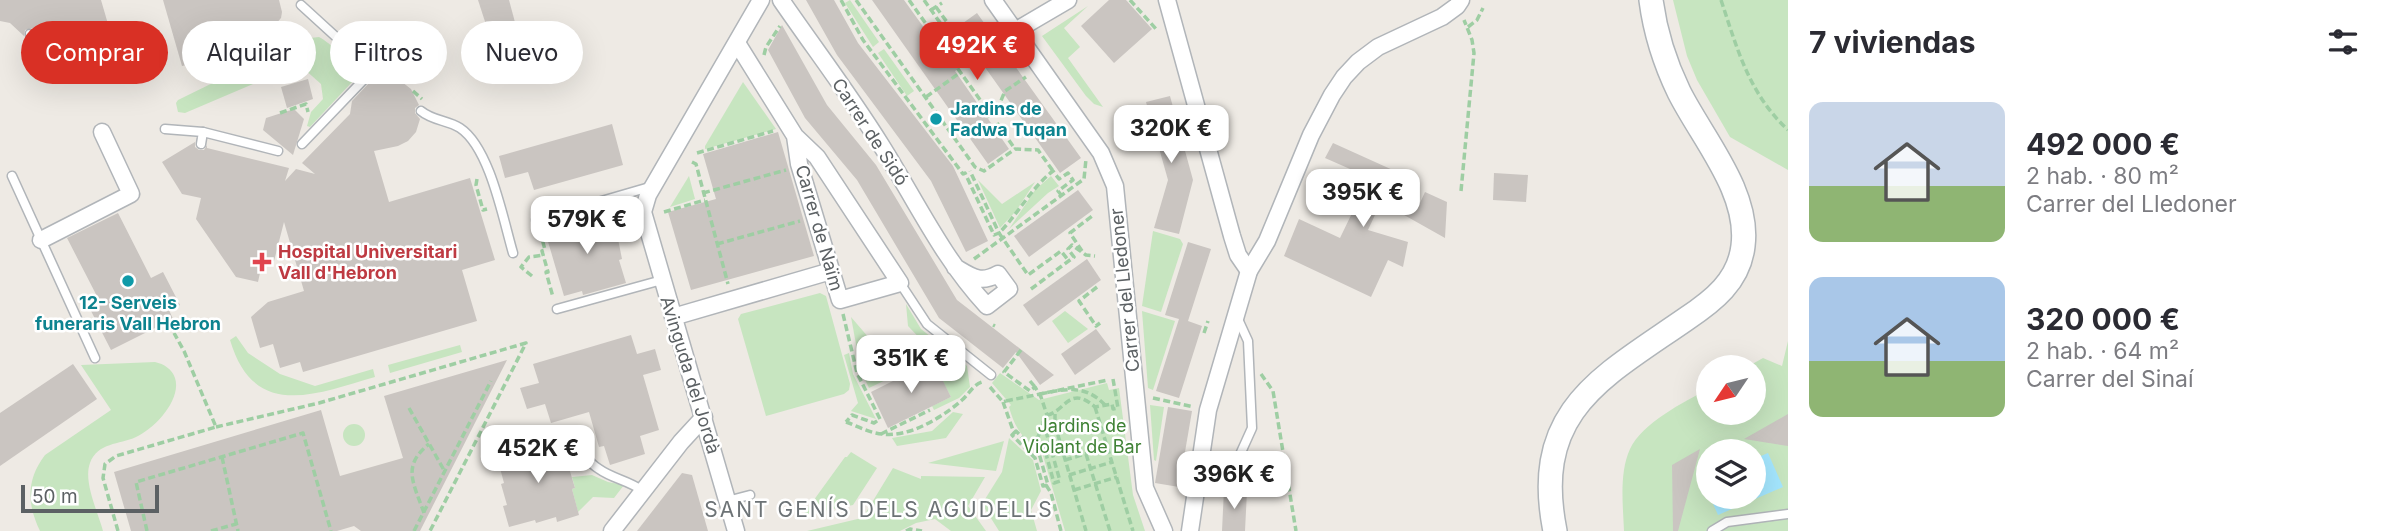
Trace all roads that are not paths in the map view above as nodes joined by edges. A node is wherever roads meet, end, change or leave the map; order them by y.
1 (761, 0) edge
2 (781, 0) edge
3 (993, 0) edge
4 (1068, 0) edge
5 (1167, 0) edge
6 (1651, 0) edge
7 (1664, 0) edge
8 (1459, 3) edge
9 (301, 5) dead end
10 (1016, 31) junction
11 (330, 32) edge
12 (737, 43) junction
13 (360, 84) edge
14 (421, 111) dead end
15 (165, 129) dead end
16 (102, 132) dead end
17 (203, 132) junction
18 (795, 136) junction
19 (201, 144) dead end
20 (302, 144) dead end
21 (278, 151) dead end
22 (12, 176) dead end
23 (653, 186) junction
24 (536, 219) dead end
25 (41, 240) junction
26 (513, 253) dead end
27 (962, 264) road end
28 (831, 271) junction
29 (1249, 271) junction
30 (662, 280) junction
31 (900, 283) junction
32 (557, 309) road end
33 (673, 317) junction
34 (1237, 317) junction
35 (95, 358) dead end
36 (988, 378) road end
37 (704, 418) junction
38 (492, 446) dead end
39 (1236, 486) dead end
40 (643, 491) junction
41 (750, 495) dead end
42 (727, 501) junction
43 (1788, 514) edge
44 (610, 530) edge
45 (736, 531) edge
46 (1164, 531) edge
47 (1190, 531) edge
48 (1555, 531) edge
49 (1566, 531) edge
50 (1712, 531) edge

1 - 12 street, Avinguda del Jordà
2 - 27 street, Carrer de Sidó
3 - 10 street, Carrer del Lledoner
4 - 10 street
5 - 29 street
6 - 48 main road
7 - 49 main road
8 - 29 street
9 - 11 lane
10 - 46 street, Carrer del Lledoner
12 - 18 street, Carrer de Naïm
12 - 23 street, Avinguda del Jordà
13 - 20 lane
14 - 26 lane
15 - 17 lane
16 - 25 street
17 - 19 lane
17 - 21 lane
18 - 28 street, Carrer de Naïm
18 - 31 street, Carrer de Naïm
22 - 25 lane
23 - 24 lane
23 - 30 street, Avinguda del Jordà
25 - 35 lane
28 - 31 street, Carrer de Naïm
28 - 33 street
29 - 34 street
30 - 32 lane
30 - 33 street, Avinguda del Jordà
31 - 36 lane, Carrer de Naïm
33 - 37 street, Avinguda del Jordà
34 - 39 lane
34 - 47 street
37 - 40 street
37 - 42 street, Avinguda del Jordà
38 - 40 lane
40 - 44 street
41 - 42 lane
42 - 45 street, Avinguda del Jordà
43 - 50 lane

